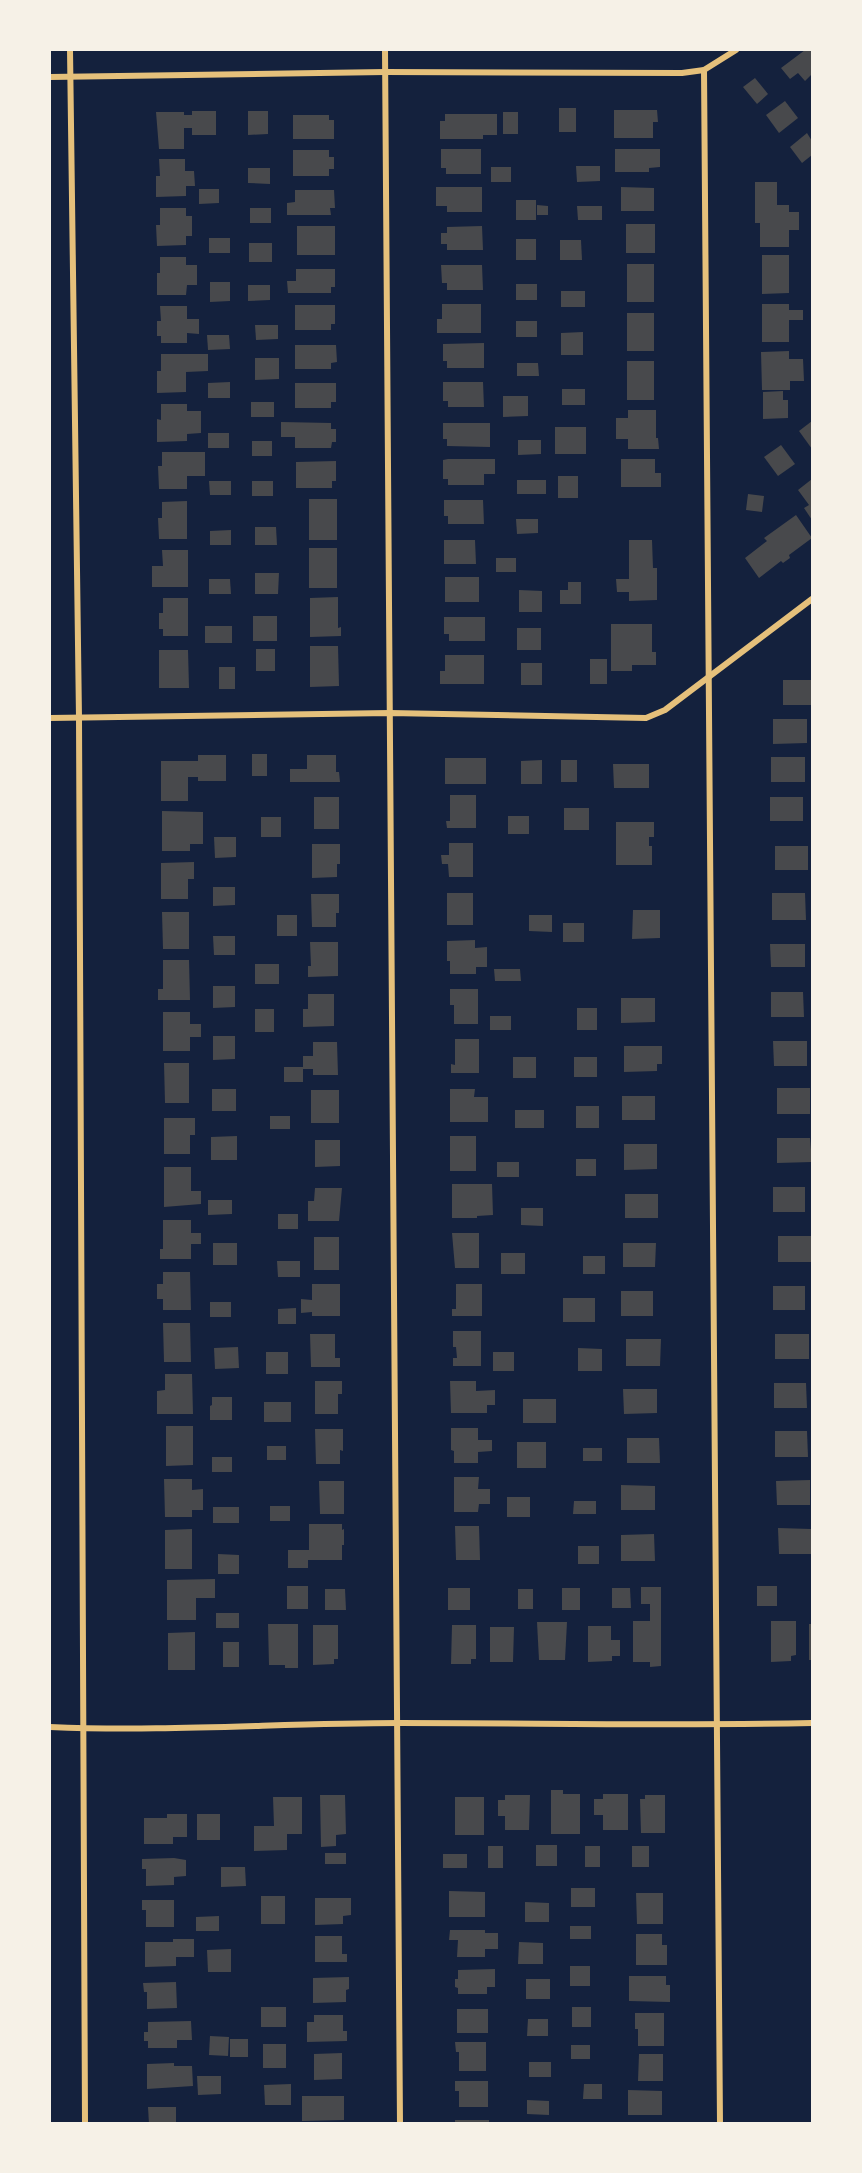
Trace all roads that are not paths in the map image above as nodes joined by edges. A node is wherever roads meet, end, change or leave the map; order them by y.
1 (70, 50) edge
2 (385, 50) edge
3 (736, 50) edge
4 (704, 70) junction
5 (385, 72) junction
6 (50, 77) edge
7 (70, 77) junction
8 (813, 599) edge
9 (709, 677) junction
10 (390, 713) junction
11 (80, 717) junction
12 (50, 718) edge
13 (397, 1723) junction
14 (813, 1723) edge
15 (717, 1724) junction
16 (50, 1726) edge
17 (82, 1728) junction
18 (85, 2124) edge
19 (400, 2124) edge
20 (720, 2124) edge

1 - 7 street
2 - 5 street
3 - 4 street
4 - 5 street
4 - 9 street
5 - 7 street
5 - 10 street
6 - 7 street
7 - 11 street
8 - 9 street
9 - 10 street
9 - 15 street
10 - 11 street
10 - 13 street
11 - 12 street
11 - 17 street
13 - 15 street
13 - 17 street
13 - 19 street
14 - 15 street
15 - 20 street
16 - 17 street
17 - 18 street

